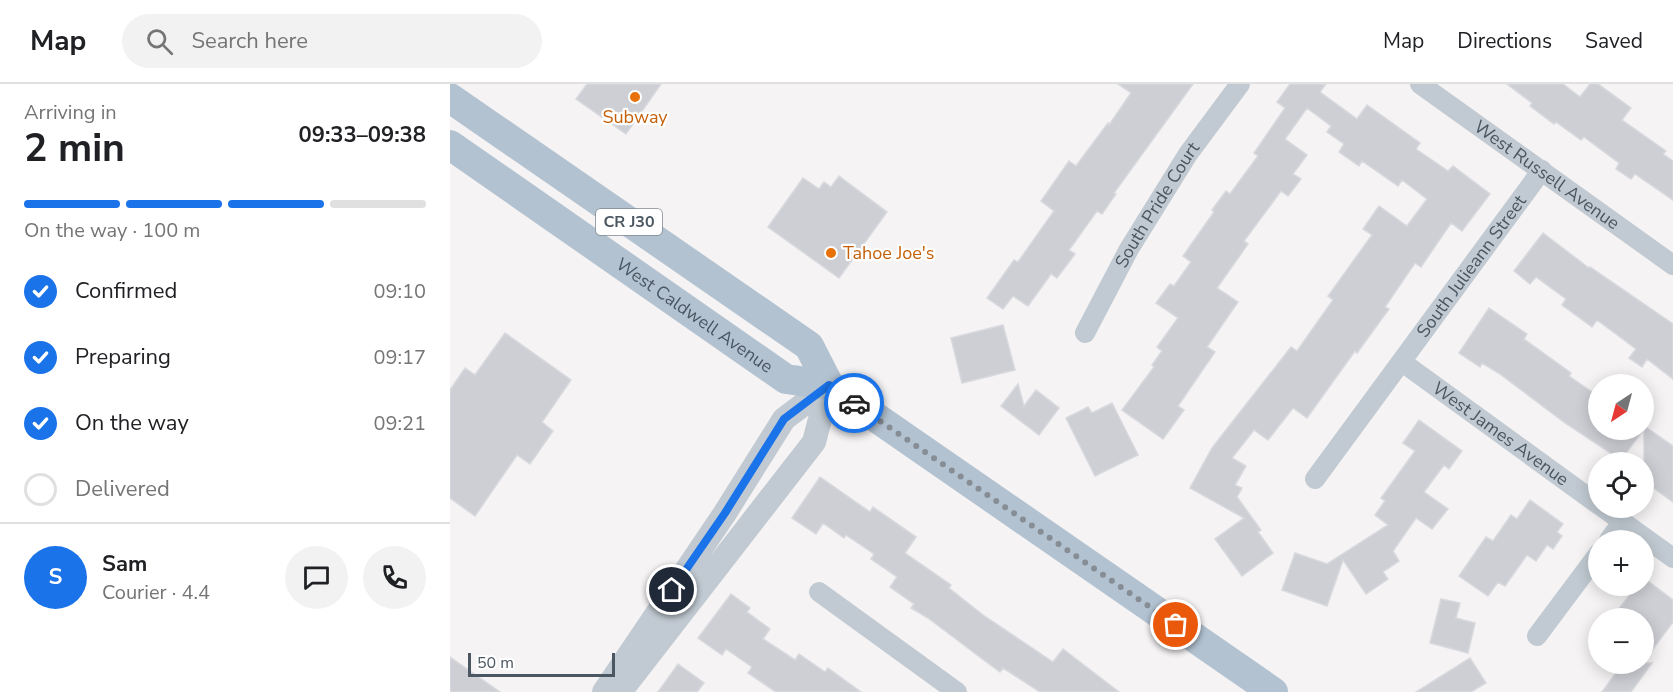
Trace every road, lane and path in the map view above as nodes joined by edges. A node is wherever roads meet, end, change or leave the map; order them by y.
1 (1240, 84) edge
2 (1420, 84) edge
3 (450, 98) edge
4 (450, 123) edge
5 (492, 128) junction
6 (450, 145) edge
7 (1542, 170) junction
8 (1673, 265) edge
9 (1085, 333) dead end
10 (1402, 362) junction
11 (829, 385) junction
12 (1315, 479) dead end
13 (1588, 497) edge
14 (1616, 518) edge
15 (1622, 522) junction
16 (1616, 530) edge
17 (1673, 558) edge
18 (1588, 568) edge
19 (819, 592) dead end
20 (1537, 636) dead end
21 (604, 692) edge
22 (620, 692) edge
23 (957, 692) edge
24 (1273, 692) edge

1 - 9 street, South Pride Court
2 - 7 street, West Russell Avenue
3 - 5 main road, West Caldwell Avenue / CR J30
4 - 5 main road
5 - 11 main road, West Caldwell Avenue / CR J30
6 - 11 main road, West Caldwell Avenue / CR J30
7 - 8 street, West Russell Avenue
7 - 10 street, South Julieann Street
10 - 12 street, South Julieann Street
10 - 13 street, West James Avenue
11 - 21 street
11 - 22 street
11 - 24 main road, West Caldwell Avenue / CR J30
14 - 15 street, West James Avenue
15 - 16 street
15 - 17 street, West James Avenue
18 - 20 street
19 - 23 street

